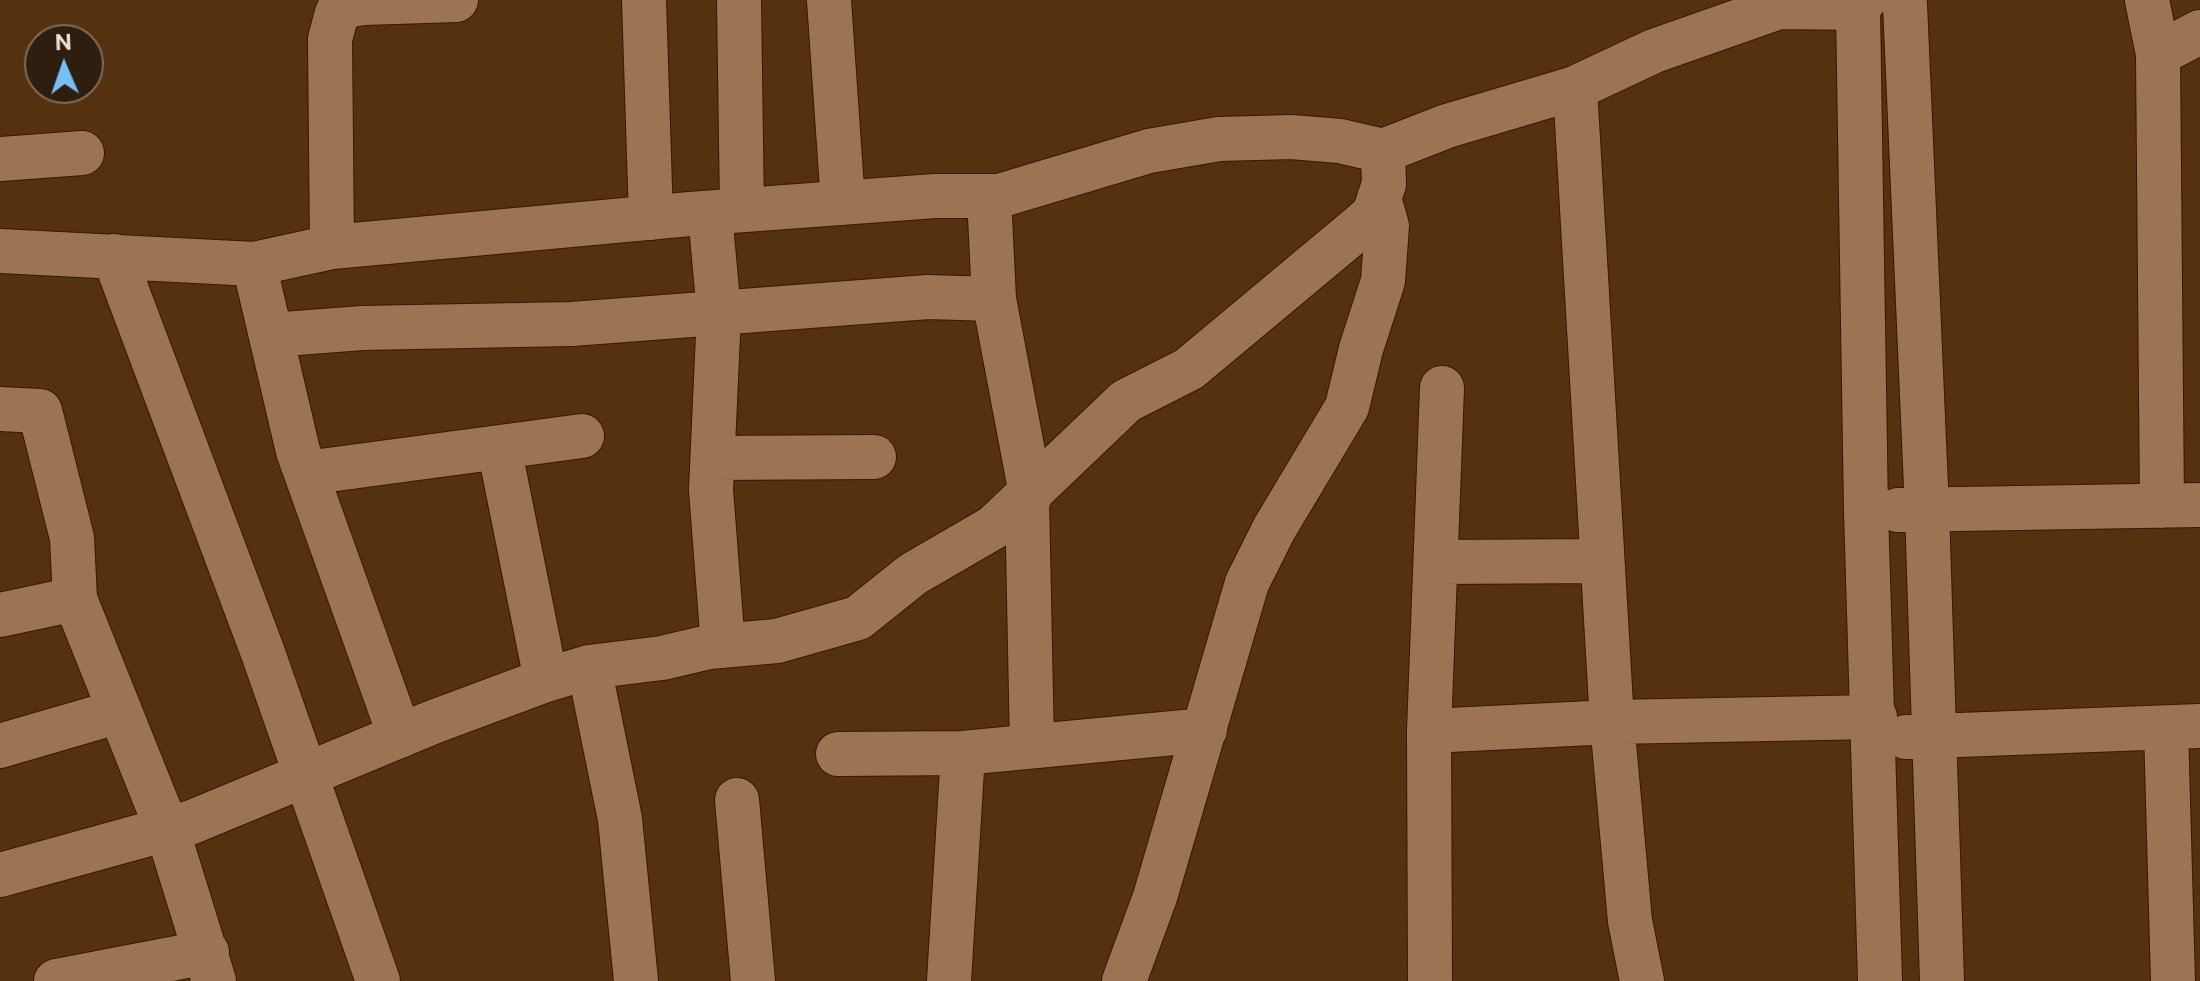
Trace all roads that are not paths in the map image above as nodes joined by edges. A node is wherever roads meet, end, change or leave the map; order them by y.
1 (456, 0) edge
2 (644, 0) edge
3 (739, 0) edge
4 (829, 0) edge
5 (1901, 0) edge
6 (2147, 0) edge
7 (1861, 4) edge
8 (337, 7) edge
9 (2200, 32) edge
10 (2158, 54) junction
11 (1575, 88) junction
12 (1383, 151) junction
13 (82, 153) dead end
14 (0, 159) edge
15 (989, 196) junction
16 (1379, 198) junction
17 (843, 203) junction
18 (726, 212) junction
19 (651, 218) junction
20 (332, 247) junction
21 (0, 251) edge
22 (114, 256) junction
23 (254, 264) junction
24 (994, 299) junction
25 (719, 313) junction
26 (271, 335) junction
27 (1442, 388) dead end
28 (0, 409) edge
29 (582, 436) dead end
30 (499, 447) junction
31 (874, 457) dead end
32 (713, 458) junction
33 (306, 473) junction
34 (1029, 496) junction
35 (2181, 506) edge
36 (1927, 510) junction
37 (1866, 511) junction
38 (1602, 561) junction
39 (1436, 562) junction
40 (75, 599) junction
41 (0, 615) edge
42 (723, 646) junction
43 (589, 667) junction
44 (546, 680) junction
45 (120, 711) junction
46 (1612, 722) junction
47 (1875, 727) junction
48 (2183, 727) edge
49 (1205, 730) junction
50 (1429, 731) junction
51 (400, 736) junction
52 (1934, 736) junction
53 (0, 746) edge
54 (1032, 746) junction
55 (963, 753) junction
56 (838, 754) dead end
57 (306, 775) junction
58 (737, 800) dead end
59 (167, 829) junction
60 (0, 875) edge
61 (211, 967) edge
62 (56, 981) edge
63 (378, 981) edge
64 (636, 981) edge
65 (753, 981) edge
66 (949, 981) edge
67 (1124, 981) edge
68 (1430, 981) edge
69 (1642, 981) edge
70 (1880, 981) edge
71 (1942, 981) edge
72 (2173, 981) edge

1 - 8 street
2 - 19 street
3 - 18 street
4 - 17 street
5 - 36 street
6 - 10 street
7 - 11 street
7 - 37 street
8 - 20 street
9 - 10 street
10 - 35 street
11 - 12 street
11 - 38 street
12 - 15 street
12 - 16 street
13 - 14 street
15 - 17 street
15 - 24 street
16 - 34 street
16 - 49 street
17 - 18 street
18 - 19 street
18 - 25 street
19 - 20 street
20 - 23 street
21 - 22 street
22 - 23 street
22 - 57 street
23 - 26 street
24 - 25 street
24 - 34 street
25 - 26 street
25 - 32 street
26 - 33 street
27 - 39 street
28 - 40 street
29 - 30 street
30 - 33 street
30 - 44 street
31 - 32 street
32 - 42 street
33 - 51 street
34 - 42 street
34 - 54 street
35 - 36 street
36 - 37 street
36 - 52 street
37 - 47 street
38 - 39 street
38 - 46 street
39 - 50 street
40 - 41 street
40 - 45 street
42 - 43 street
43 - 44 street
43 - 64 street
44 - 51 street
45 - 53 street
45 - 59 street
46 - 47 street
46 - 50 street
46 - 69 street
47 - 52 street
47 - 70 street
48 - 52 street
48 - 72 street
49 - 54 street
49 - 67 street
50 - 68 street
51 - 57 street
52 - 71 street
54 - 55 street
55 - 56 street
55 - 66 street
57 - 59 street
57 - 63 street
58 - 65 street
59 - 60 street
59 - 61 street
61 - 62 street

